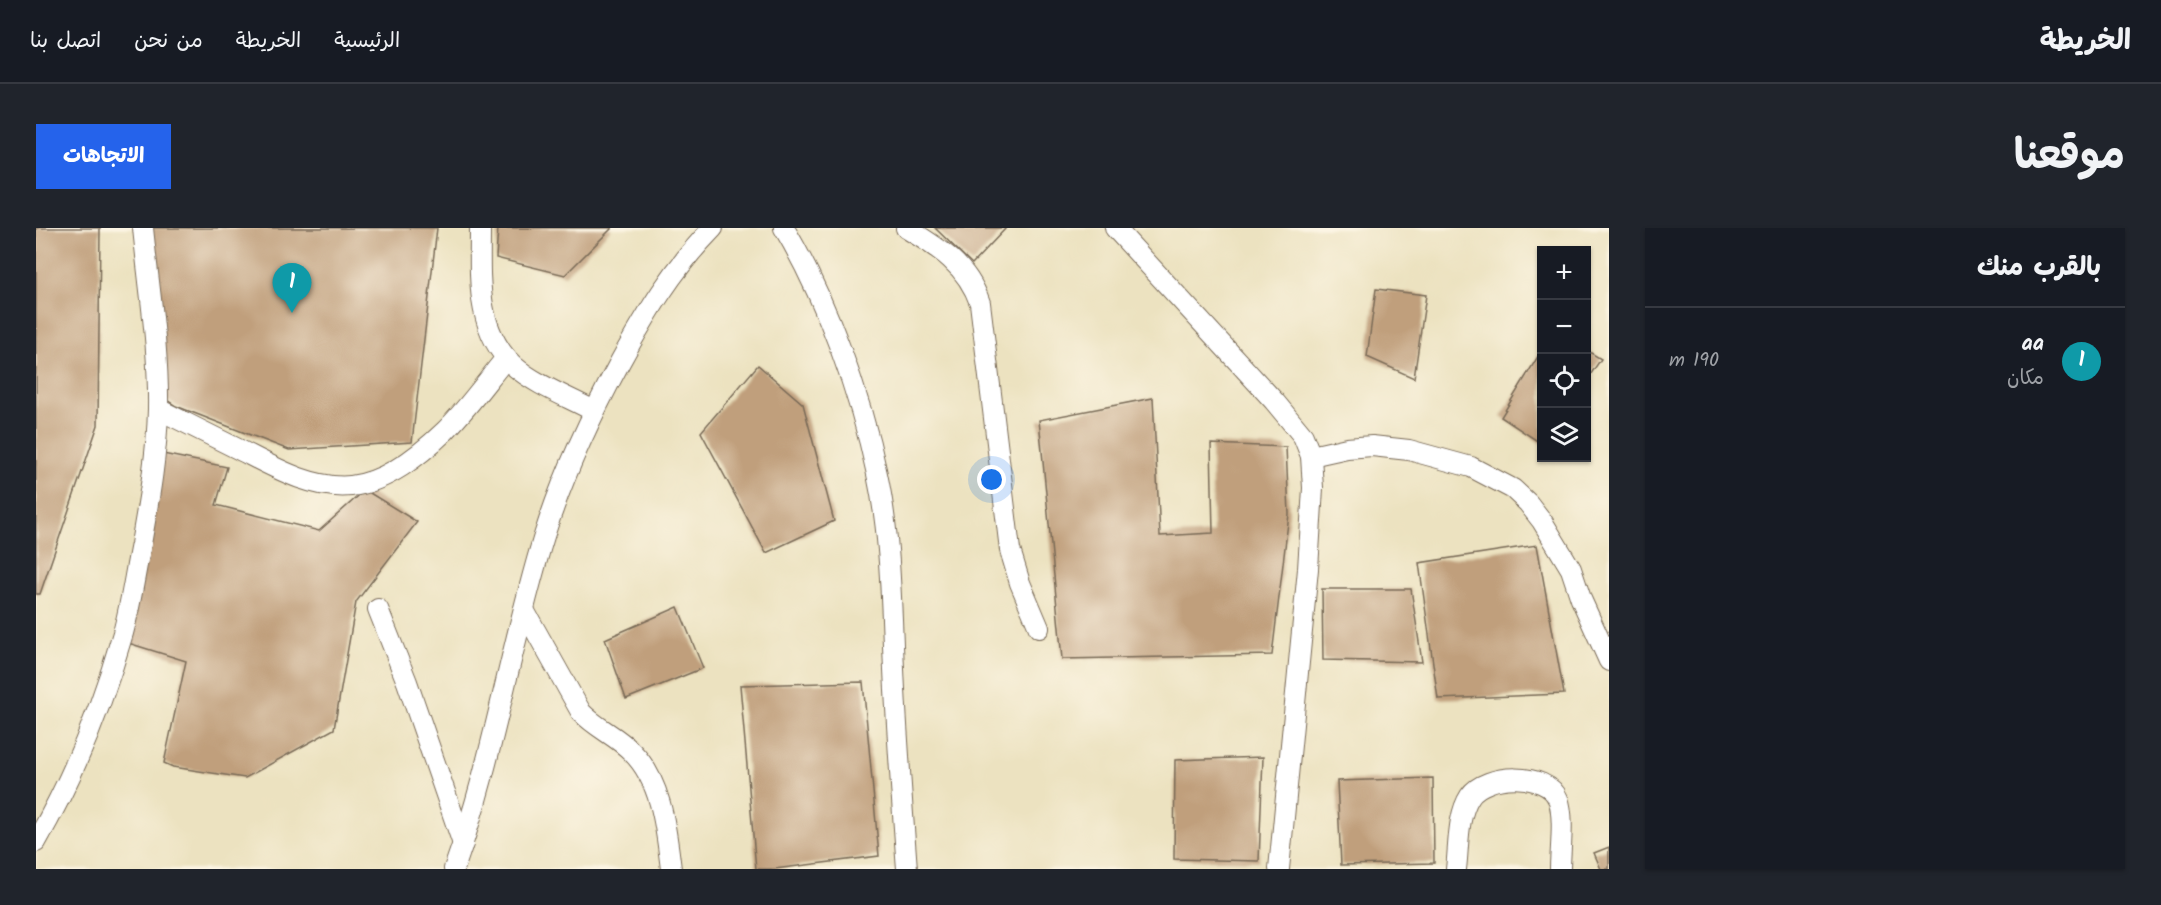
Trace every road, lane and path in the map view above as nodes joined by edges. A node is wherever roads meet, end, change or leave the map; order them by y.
1 (143, 228) edge
2 (480, 228) edge
3 (713, 228) edge
4 (784, 228) edge
5 (906, 228) edge
6 (1115, 228) edge
7 (506, 358) junction
8 (158, 409) junction
9 (594, 411) junction
10 (1311, 456) junction
11 (378, 609) dead end
12 (524, 610) junction
13 (1040, 628) dead end
14 (1609, 661) edge
15 (36, 842) edge
16 (464, 844) junction
17 (454, 869) edge
18 (671, 869) edge
19 (907, 869) edge
20 (1279, 869) edge
21 (1456, 869) edge
22 (1560, 869) edge

1 - 8 street
2 - 7 street
3 - 9 street
4 - 19 street
5 - 13 street
6 - 10 street
7 - 8 street
7 - 9 street
8 - 15 street
9 - 12 street
10 - 14 street
10 - 20 street
11 - 16 street
12 - 16 street
12 - 18 street
16 - 17 street
21 - 22 street

